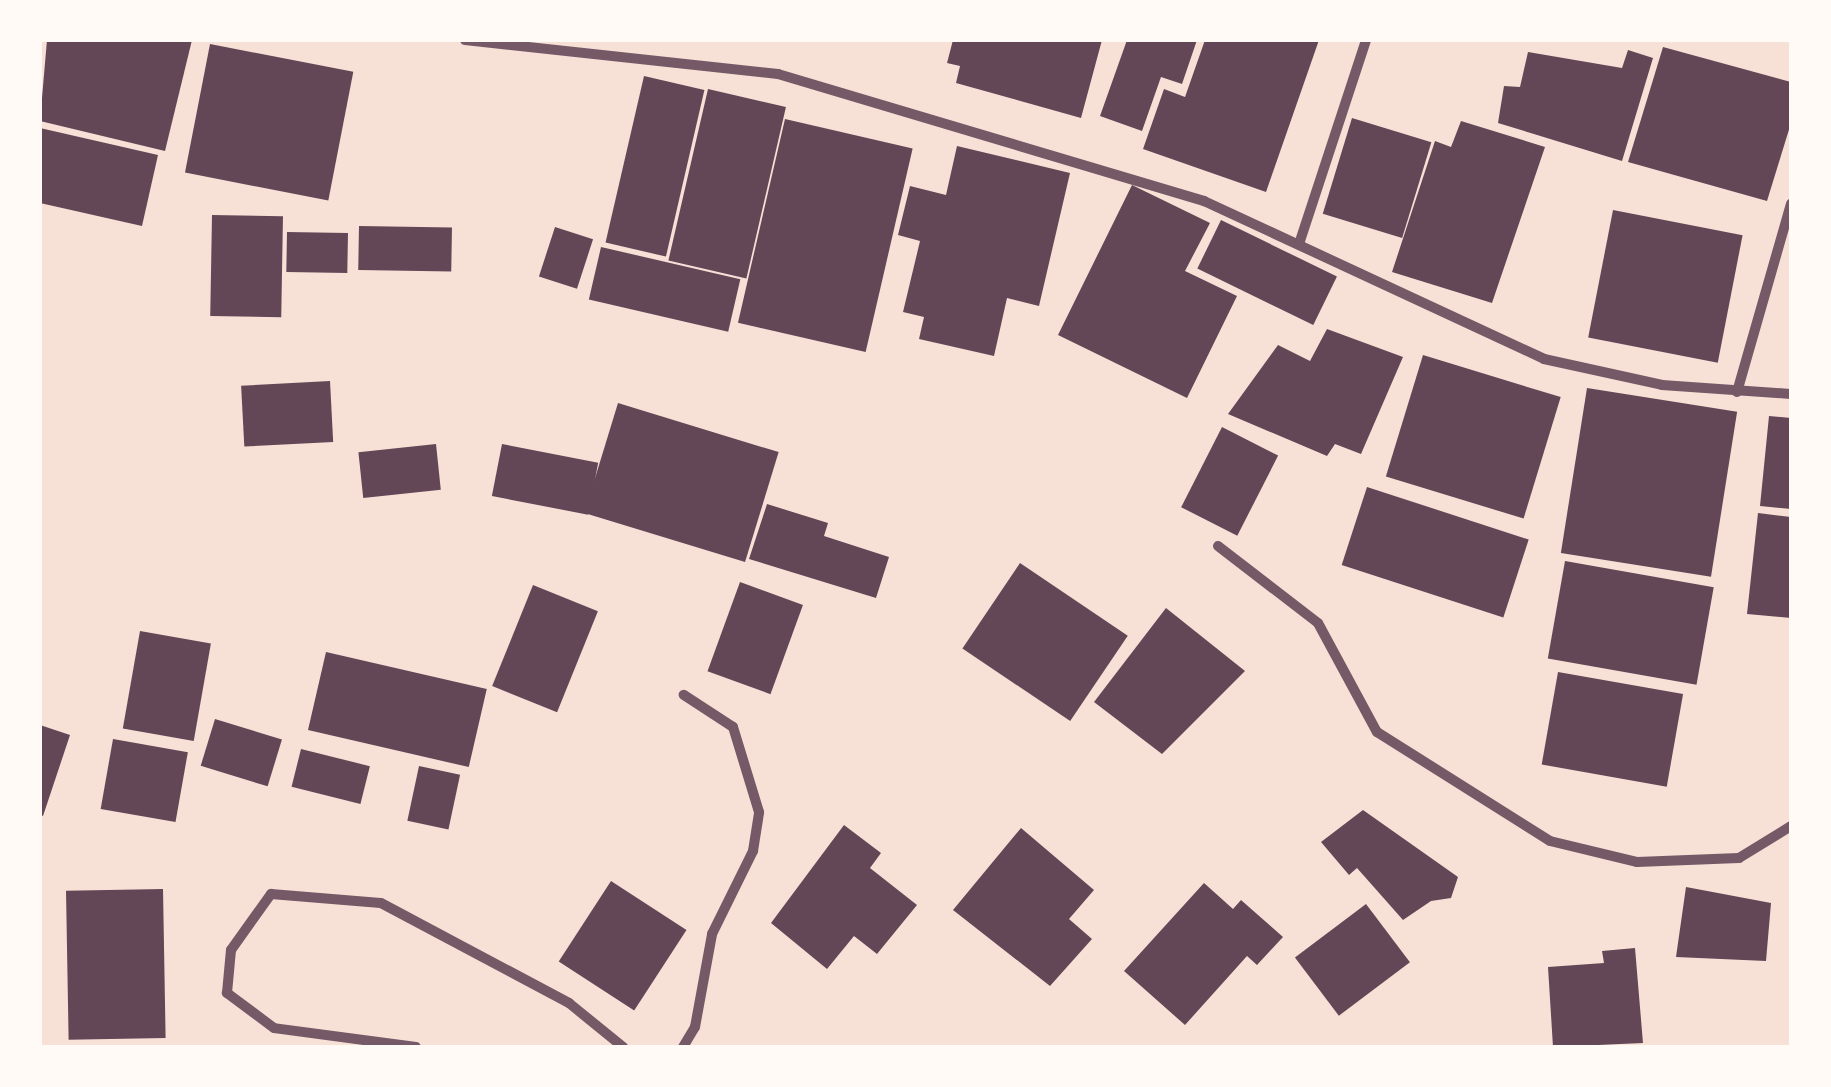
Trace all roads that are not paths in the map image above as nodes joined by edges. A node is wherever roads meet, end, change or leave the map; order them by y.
1 (465, 40) edge
2 (1366, 40) edge
3 (1791, 204) edge
4 (1300, 241) junction
5 (1737, 392) junction
6 (1791, 394) edge
7 (1218, 546) dead end
8 (684, 695) dead end
9 (1791, 826) edge
10 (416, 1047) edge
11 (623, 1047) edge
12 (683, 1047) edge

1 - 4 street
2 - 4 street
3 - 5 street
4 - 5 street
5 - 6 street
7 - 9 street
8 - 12 street
10 - 11 street

